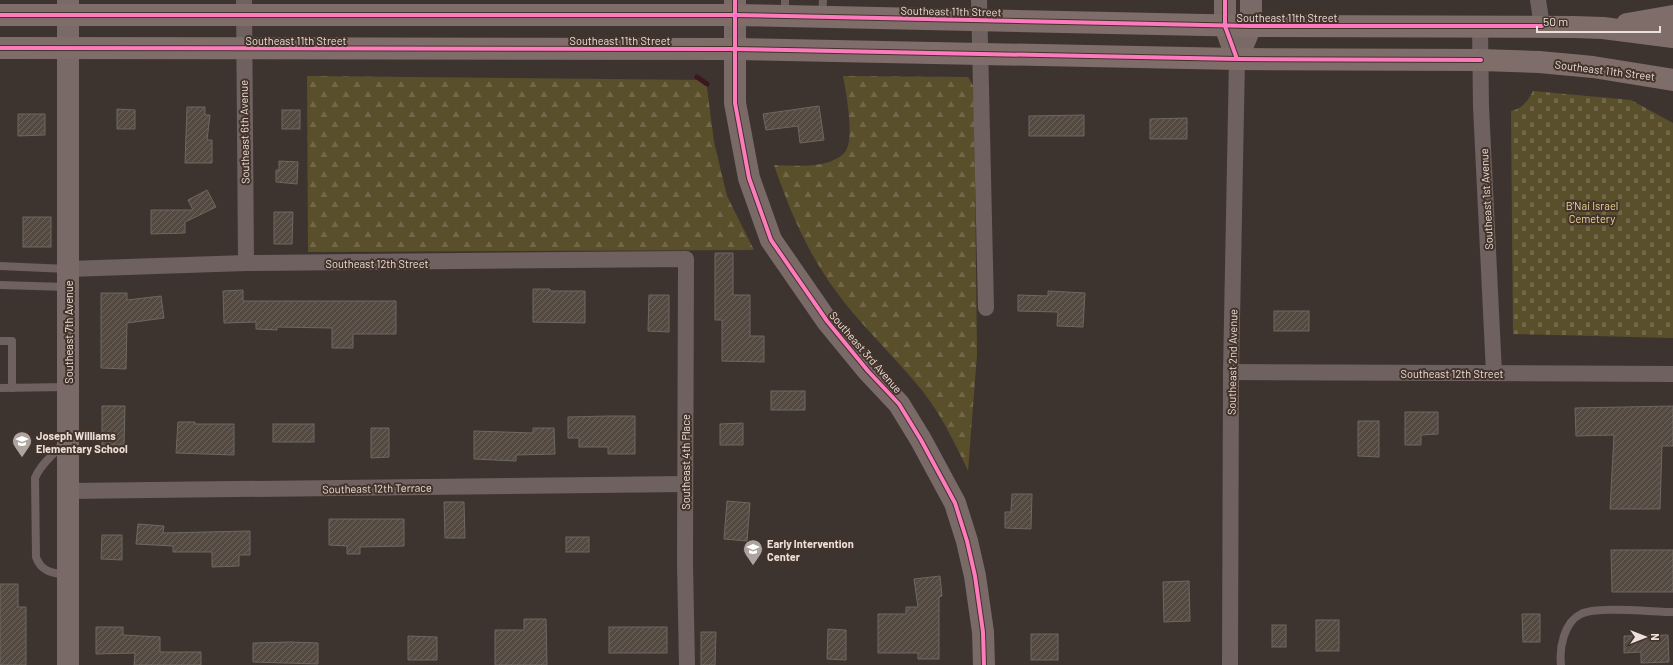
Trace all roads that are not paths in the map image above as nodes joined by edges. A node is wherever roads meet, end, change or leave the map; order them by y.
1 (1225, 0) edge
2 (1251, 0) edge
3 (1538, 0) edge
4 (68, 8) edge
5 (244, 8) edge
6 (735, 8) edge
7 (786, 8) edge
8 (823, 9) edge
9 (978, 10) edge
10 (0, 16) edge
11 (1673, 16) edge
12 (1225, 26) junction
13 (1251, 26) junction
14 (1480, 26) junction
15 (1542, 26) junction
16 (1603, 28) junction
17 (1673, 37) edge
18 (0, 48) edge
19 (68, 48) junction
20 (244, 48) junction
21 (735, 49) junction
22 (978, 54) junction
23 (1237, 59) junction
24 (1481, 60) junction
25 (1673, 80) edge
26 (686, 259) joint
27 (246, 263) junction
28 (0, 266) edge
29 (68, 278) junction
30 (0, 285) edge
31 (986, 308) dead end
32 (0, 341) edge
33 (1231, 372) junction
34 (1494, 373) junction
35 (1673, 374) edge
36 (68, 387) junction
37 (0, 388) edge
38 (12, 388) junction
39 (68, 436) junction
40 (685, 484) junction
41 (68, 491) junction
42 (68, 576) junction
43 (1673, 612) edge
44 (68, 665) edge
45 (687, 665) edge
46 (984, 665) edge
47 (1230, 665) edge
48 (1561, 665) edge

1 - 12 street, Southeast 2nd Avenue
2 - 13 street, Southeast 2nd Avenue
3 - 15 street
4 - 5 highway, Southeast 11th Street
4 - 10 highway, Southeast 11th Street
4 - 19 street, Southeast 7th Avenue
5 - 6 highway, Southeast 11th Street
5 - 20 street, Southeast 6th Avenue
6 - 7 highway, Southeast 11th Street
6 - 21 street, Southeast 3rd Avenue
7 - 8 highway, Southeast 11th Street
8 - 9 highway, Southeast 11th Street
9 - 12 highway, Southeast 11th Street
9 - 22 street
11 - 16 highway
12 - 13 highway, Southeast 11th Street
12 - 23 street, Southeast 2nd Avenue
13 - 14 highway, Southeast 11th Street
13 - 23 street, Southeast 2nd Avenue
14 - 15 highway, Southeast 11th Street
14 - 24 street, Southeast 1st Avenue
15 - 16 highway, Southeast 11th Street
16 - 17 highway, Southeast 11th Street
18 - 19 highway, Southeast 11th Street
19 - 20 highway, Southeast 11th Street
19 - 29 street, Southeast 7th Avenue
20 - 21 highway, Southeast 11th Street
20 - 27 street, Southeast 6th Avenue
21 - 22 highway, Southeast 11th Street
21 - 46 street, Southeast 3rd Avenue
22 - 23 highway, Southeast 11th Street
22 - 31 street
23 - 24 highway, Southeast 11th Street
23 - 33 street, Southeast 2nd Avenue
24 - 25 highway, Southeast 11th Street
24 - 34 street, Southeast 1st Avenue
26 - 27 street, Southeast 12th Street
26 - 40 street, Southeast 4th Place
27 - 29 street, Southeast 12th Street
28 - 29 lane
29 - 30 lane
29 - 36 street, Southeast 7th Avenue
32 - 38 lane
33 - 34 street, Southeast 12th Street
33 - 47 street, Southeast 2nd Avenue
34 - 35 street, Southeast 12th Street
36 - 38 lane
36 - 39 street, Southeast 7th Avenue
37 - 38 lane
39 - 41 street, Southeast 7th Avenue
39 - 42 lane
40 - 41 street, Southeast 12th Terrace
40 - 45 street, Southeast 4th Place
41 - 42 street, Southeast 7th Avenue
42 - 44 street, Southeast 7th Avenue
43 - 48 lane

